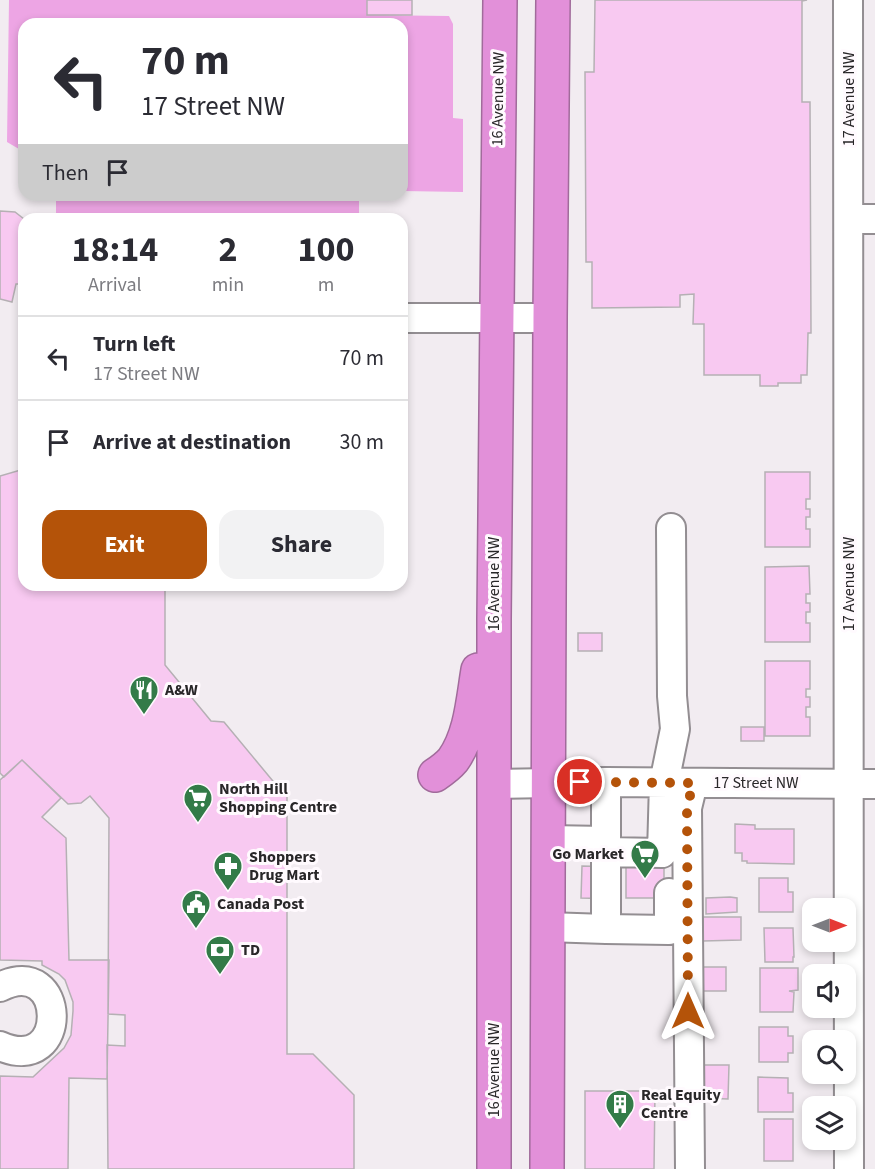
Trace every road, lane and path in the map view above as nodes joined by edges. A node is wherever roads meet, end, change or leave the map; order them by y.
1 (500, 0) edge
2 (553, 0) edge
3 (848, 0) edge
4 (862, 219) edge
5 (496, 317) junction
6 (408, 318) edge
7 (550, 318) junction
8 (671, 528) dead end
9 (494, 620) junction
10 (435, 775) dead end
11 (606, 782) junction
12 (664, 783) junction
13 (693, 783) junction
14 (493, 784) junction
15 (548, 784) junction
16 (862, 784) edge
17 (548, 840) junction
18 (606, 847) junction
19 (662, 853) junction
20 (547, 927) junction
21 (606, 928) junction
22 (0, 987) edge
23 (0, 1046) edge
24 (494, 1169) edge
25 (547, 1169) edge
26 (690, 1169) edge
27 (849, 1169) edge

1 - 5 highway, 16 Avenue NW
2 - 7 highway
3 - 4 street, 17 Avenue NW
4 - 16 street, 17 Avenue NW
5 - 6 street
5 - 7 street
5 - 9 highway, 16 Avenue NW
7 - 15 highway
8 - 12 street
9 - 10 highway
9 - 14 highway, 16 Avenue NW
11 - 12 street, 17 Street NW
11 - 15 street, 17 Street NW
11 - 18 street
12 - 13 street, 17 Street NW
12 - 19 street
13 - 16 street, 17 Street NW
13 - 26 street
14 - 15 street, 17 Street NW
14 - 24 highway, 16 Avenue NW
15 - 17 highway
16 - 27 street, 17 Avenue NW
17 - 18 street
17 - 20 highway
18 - 19 street
18 - 21 street
19 - 21 street
20 - 21 street
20 - 25 highway
22 - 23 street

